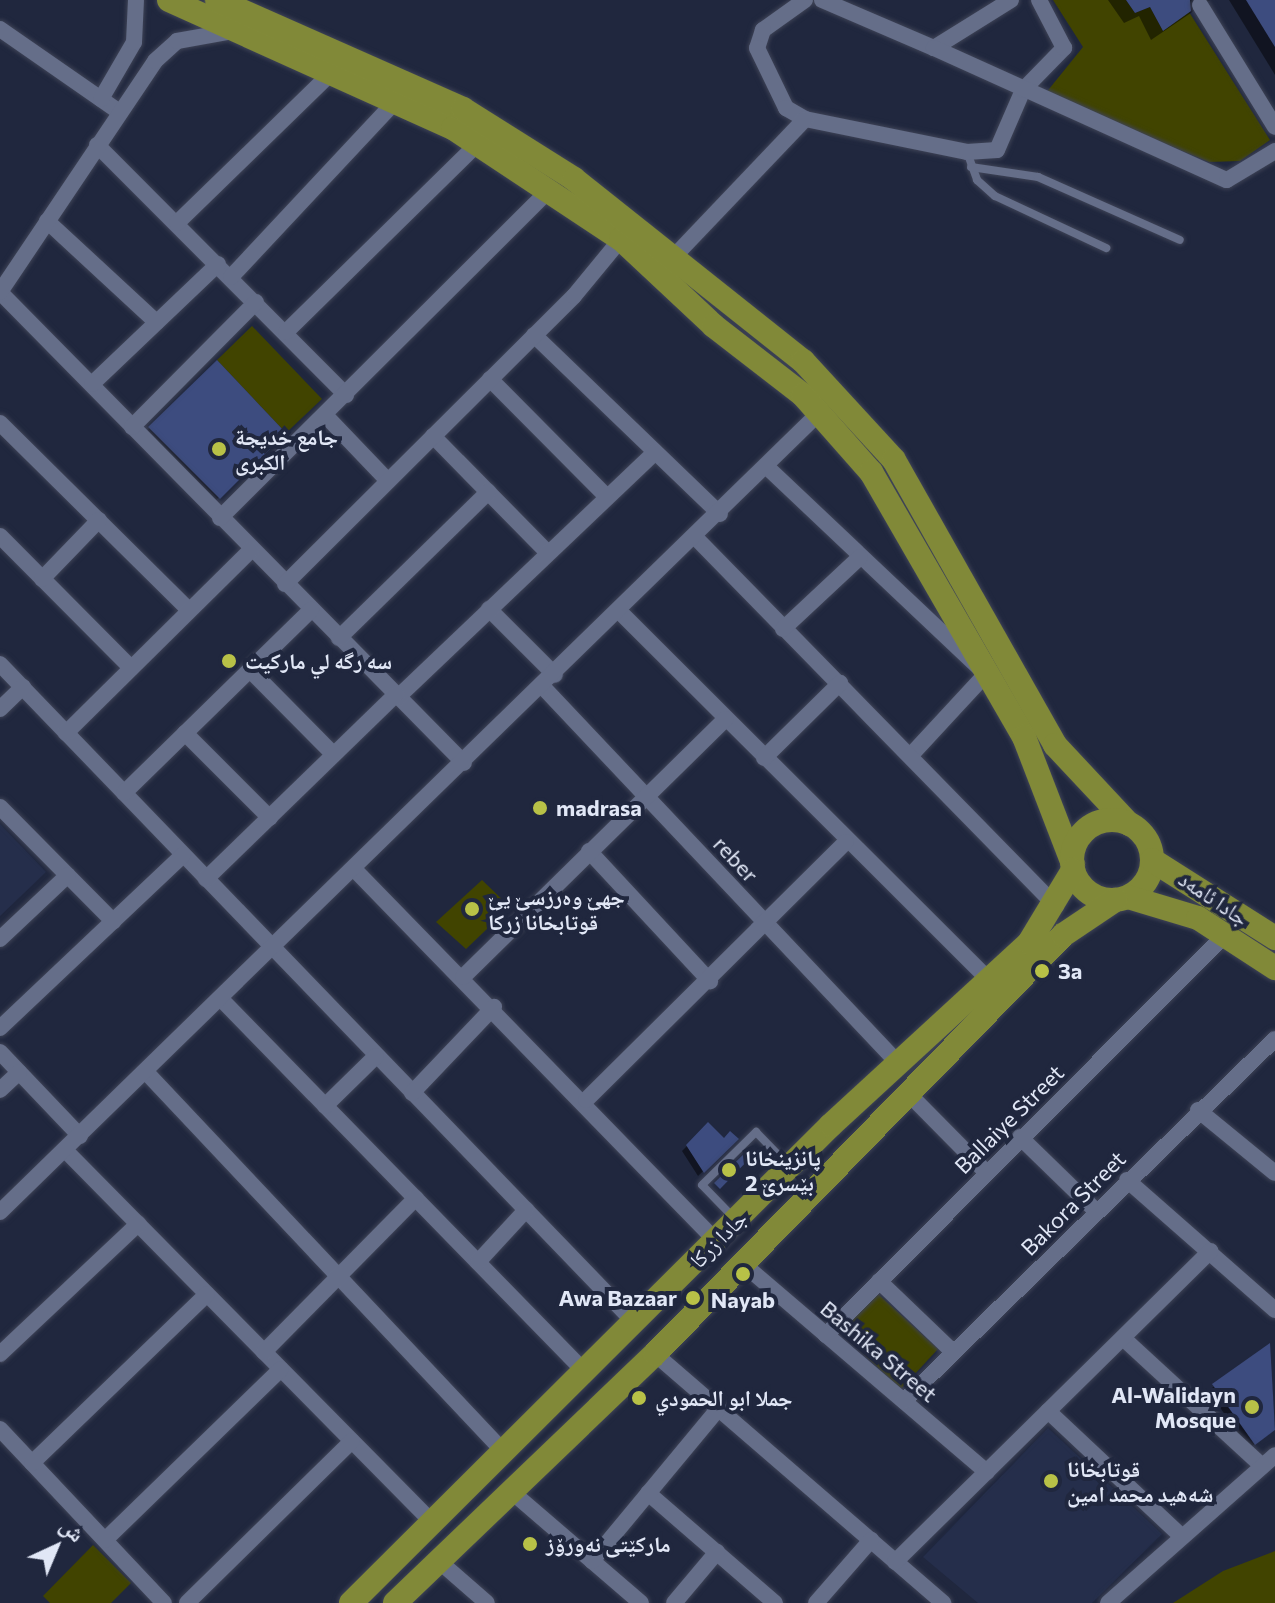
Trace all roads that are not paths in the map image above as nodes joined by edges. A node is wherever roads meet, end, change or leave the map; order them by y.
1 (136, 0) edge
2 (169, 0) edge
3 (217, 0) edge
4 (805, 0) edge
5 (822, 0) edge
6 (1011, 0) edge
7 (1039, 0) edge
8 (1200, 5) dead end
9 (1, 30) edge
10 (241, 33) junction
11 (934, 48) junction
12 (331, 73) junction
13 (1023, 90) junction
14 (101, 99) junction
15 (395, 102) junction
16 (118, 111) junction
17 (805, 119) junction
18 (1275, 127) edge
19 (478, 143) junction
20 (97, 145) junction
21 (1275, 151) edge
22 (969, 160) junction
23 (549, 190) junction
24 (47, 221) junction
25 (177, 223) junction
26 (621, 239) junction
27 (1180, 240) dead end
28 (1106, 248) dead end
29 (676, 260) junction
30 (218, 264) junction
31 (651, 272) junction
32 (231, 277) junction
33 (0, 292) edge
34 (256, 302) junction
35 (156, 322) junction
36 (286, 332) junction
37 (534, 335) junction
38 (490, 379) junction
39 (92, 384) junction
40 (346, 395) junction
41 (820, 412) junction
42 (325, 415) junction
43 (0, 423) edge
44 (132, 427) junction
45 (433, 436) junction
46 (655, 452) junction
47 (768, 468) junction
48 (388, 481) junction
49 (488, 492) junction
50 (607, 497) junction
51 (720, 514) junction
52 (220, 518) junction
53 (99, 520) junction
54 (696, 538) junction
55 (2, 541) edge
56 (251, 550) junction
57 (548, 553) junction
58 (860, 557) junction
59 (42, 579) junction
60 (285, 584) junction
61 (489, 609) junction
62 (189, 610) junction
63 (311, 610) junction
64 (620, 612) junction
65 (783, 629) junction
66 (339, 638) junction
67 (0, 664) edge
68 (131, 668) junction
69 (250, 670) junction
70 (986, 674) junction
71 (549, 681) junction
72 (840, 683) junction
73 (23, 687) junction
74 (397, 696) junction
75 (0, 709) edge
76 (726, 719) junction
77 (66, 733) junction
78 (185, 733) junction
79 (333, 754) junction
80 (911, 755) junction
81 (764, 758) junction
82 (464, 763) junction
83 (124, 793) junction
84 (646, 795) junction
85 (0, 807) edge
86 (270, 818) junction
87 (1129, 824) junction
88 (846, 842) junction
89 (589, 851) junction
90 (183, 855) junction
91 (1152, 860) junction
92 (1073, 867) junction
93 (354, 869) junction
94 (68, 875) junction
95 (206, 879) junction
96 (1122, 898) junction
97 (1056, 906) junction
98 (113, 921) junction
99 (766, 923) junction
100 (1225, 935) junction
101 (1275, 938) edge
102 (0, 939) edge
103 (273, 950) junction
104 (1275, 968) edge
105 (463, 977) junction
106 (710, 981) junction
107 (991, 982) junction
108 (221, 999) junction
109 (494, 1007) junction
110 (0, 1028) edge
111 (1275, 1039) edge
112 (0, 1052) edge
113 (376, 1056) junction
114 (897, 1062) junction
115 (19, 1072) junction
116 (146, 1072) junction
117 (0, 1090) edge
118 (907, 1092) junction
119 (412, 1093) junction
120 (586, 1100) junction
121 (325, 1106) junction
122 (1198, 1110) junction
123 (831, 1125) junction
124 (80, 1136) junction
125 (1020, 1137) junction
126 (854, 1148) junction
127 (66, 1151) junction
128 (790, 1167) junction
129 (986, 1172) junction
130 (1275, 1173) edge
131 (1127, 1180) junction
132 (416, 1198) junction
133 (526, 1210) junction
134 (1096, 1211) junction
135 (0, 1212) edge
136 (737, 1220) junction
137 (138, 1224) junction
138 (716, 1241) junction
139 (1210, 1251) junction
140 (478, 1262) junction
141 (742, 1263) junction
142 (340, 1274) junction
143 (879, 1281) junction
144 (207, 1294) junction
145 (1275, 1310) edge
146 (635, 1323) junction
147 (826, 1335) junction
148 (1123, 1338) junction
149 (264, 1352) junction
150 (953, 1352) junction
151 (0, 1354) edge
152 (655, 1354) junction
153 (281, 1369) junction
154 (585, 1372) junction
155 (904, 1401) junction
156 (718, 1409) junction
157 (1048, 1411) junction
158 (0, 1429) edge
159 (352, 1441) junction
160 (504, 1452) junction
161 (1268, 1461) edge
162 (32, 1463) junction
163 (987, 1472) junction
164 (512, 1492) junction
165 (648, 1493) junction
166 (432, 1522) junction
167 (1180, 1535) junction
168 (105, 1540) junction
169 (871, 1540) junction
170 (717, 1552) junction
171 (592, 1561) junction
172 (440, 1562) junction
173 (895, 1562) junction
174 (164, 1603) edge
175 (187, 1603) edge
176 (351, 1603) edge
177 (395, 1603) edge
178 (487, 1603) edge
179 (641, 1603) edge
180 (674, 1603) edge
181 (775, 1603) edge
182 (816, 1603) edge
183 (943, 1603) edge
184 (1108, 1603) edge

1 - 14 street
2 - 10 main road
3 - 29 main road
4 - 17 street
5 - 11 street
6 - 11 street
7 - 13 street
8 - 18 street
9 - 14 street
10 - 12 main road
10 - 16 street
11 - 13 street
12 - 15 main road
12 - 25 street
13 - 21 street
13 - 22 street
14 - 16 street
15 - 19 main road
15 - 32 street
16 - 20 street
17 - 22 street
17 - 29 street
19 - 23 main road
19 - 36 street
20 - 24 street
20 - 25 street
22 - 27 lane
22 - 28 lane
23 - 26 main road
23 - 40 street
24 - 33 street
24 - 35 street
25 - 30 street
26 - 31 main road
26 - 37 street
29 - 31 street
29 - 87 main road
30 - 32 street
30 - 35 street
31 - 41 main road
32 - 34 street
33 - 39 street
34 - 36 street
34 - 44 street
35 - 39 street
36 - 40 street
37 - 38 street
37 - 46 street
38 - 45 street
38 - 50 street
39 - 44 street
40 - 42 street
41 - 47 street
41 - 70 main road
42 - 48 street
42 - 52 street
43 - 53 street
44 - 52 street
45 - 48 street
45 - 49 street
46 - 50 street
46 - 51 street
47 - 51 street
47 - 58 street
48 - 60 street
49 - 57 street
49 - 66 street
50 - 57 street
51 - 54 street
52 - 56 street
53 - 59 street
53 - 62 street
54 - 64 street
54 - 65 street
55 - 59 street
56 - 60 street
56 - 62 street
57 - 61 street
58 - 65 street
58 - 70 street
59 - 68 street
60 - 63 street
61 - 71 street, reber
61 - 74 street
62 - 68 street
63 - 66 street
63 - 69 street
64 - 71 street
64 - 76 street
65 - 72 street
66 - 74 street
67 - 73 street
68 - 77 street
69 - 78 street
69 - 79 street
70 - 80 street
70 - 92 main road
71 - 82 street
71 - 84 street, reber
72 - 80 street
72 - 81 street
73 - 75 street
73 - 77 street
74 - 79 street
74 - 82 street
76 - 81 street
76 - 84 street
77 - 83 street
78 - 83 street
78 - 86 street
79 - 86 street
80 - 97 street
81 - 88 street
82 - 93 street
83 - 90 street
84 - 89 street
84 - 99 street, reber
85 - 94 street
86 - 95 street
87 - 91 main road
87 - 92 main road
88 - 99 street
88 - 107 street
89 - 105 street
89 - 106 street
90 - 95 street
90 - 98 street
91 - 96 main road
91 - 101 main road, جادا ئامەد
92 - 96 main road
92 - 97 main road, جادا زرکا
93 - 103 street
93 - 105 street
94 - 98 street
94 - 102 street
95 - 103 street
96 - 100 main road, جادا ئامەد
96 - 118 main road, جادا زرکا
97 - 107 main road, جادا زرکا
98 - 110 street
99 - 106 street
99 - 114 street, reber
100 - 104 main road, جادا ئامەد
100 - 125 street, Ballaiye Street
103 - 108 street
103 - 113 street
105 - 109 street
106 - 120 street
107 - 114 main road, جادا زرکا
108 - 116 street
108 - 121 street
109 - 119 street
109 - 120 street
111 - 122 street, Bakora Street
112 - 115 street
113 - 119 street
113 - 121 street
114 - 123 main road, جادا زرکا
115 - 117 street
115 - 124 street
116 - 124 street
116 - 142 street
118 - 126 main road, جادا زرکا
118 - 129 street
119 - 133 street
120 - 138 street
121 - 132 street
122 - 130 street
122 - 131 street, Bakora Street
123 - 126 main road
123 - 128 main road, جادا زرکا
124 - 127 street
125 - 129 street, Ballaiye Street
125 - 134 street
126 - 141 main road, جادا زرکا
127 - 135 street
127 - 137 street
128 - 136 main road, جادا زرکا
128 - 136 lane
129 - 143 street, Ballaiye Street
131 - 134 street, Bakora Street
131 - 139 street
132 - 140 street
132 - 142 street
133 - 140 street
133 - 146 street
134 - 150 street, Bakora Street
136 - 138 main road, جادا زرکا
137 - 144 street
137 - 151 street
138 - 146 main road, جادا زرکا
139 - 145 street
139 - 148 street
140 - 154 street
141 - 147 street, Bashika Street
141 - 152 main road, جادا زرکا
142 - 149 street
142 - 160 street
143 - 147 street, Ballaiye Street
143 - 150 street
144 - 149 street
144 - 162 street
146 - 154 main road, جادا زرکا
147 - 155 street, Bashika Street
148 - 157 street
148 - 161 street
149 - 153 street
150 - 155 street, Bakora Street
152 - 156 street
152 - 164 main road, جادا زرکا
153 - 159 street
153 - 168 street
154 - 160 main road, جادا زرکا
155 - 163 street, Bashika Street
156 - 165 street
156 - 169 street
157 - 163 street
157 - 167 street
158 - 162 street
159 - 166 street
159 - 175 street
160 - 166 main road, جادا زرکا
161 - 167 street
162 - 168 street
163 - 173 street
164 - 171 street
164 - 172 main road, جادا زرکا
165 - 170 street
165 - 171 street
166 - 176 main road, جادا زرکا
167 - 184 street
168 - 174 street
169 - 173 street
169 - 182 street
170 - 180 street
170 - 181 street
171 - 179 street
172 - 177 main road, جادا زرکا
172 - 178 street
173 - 183 street

